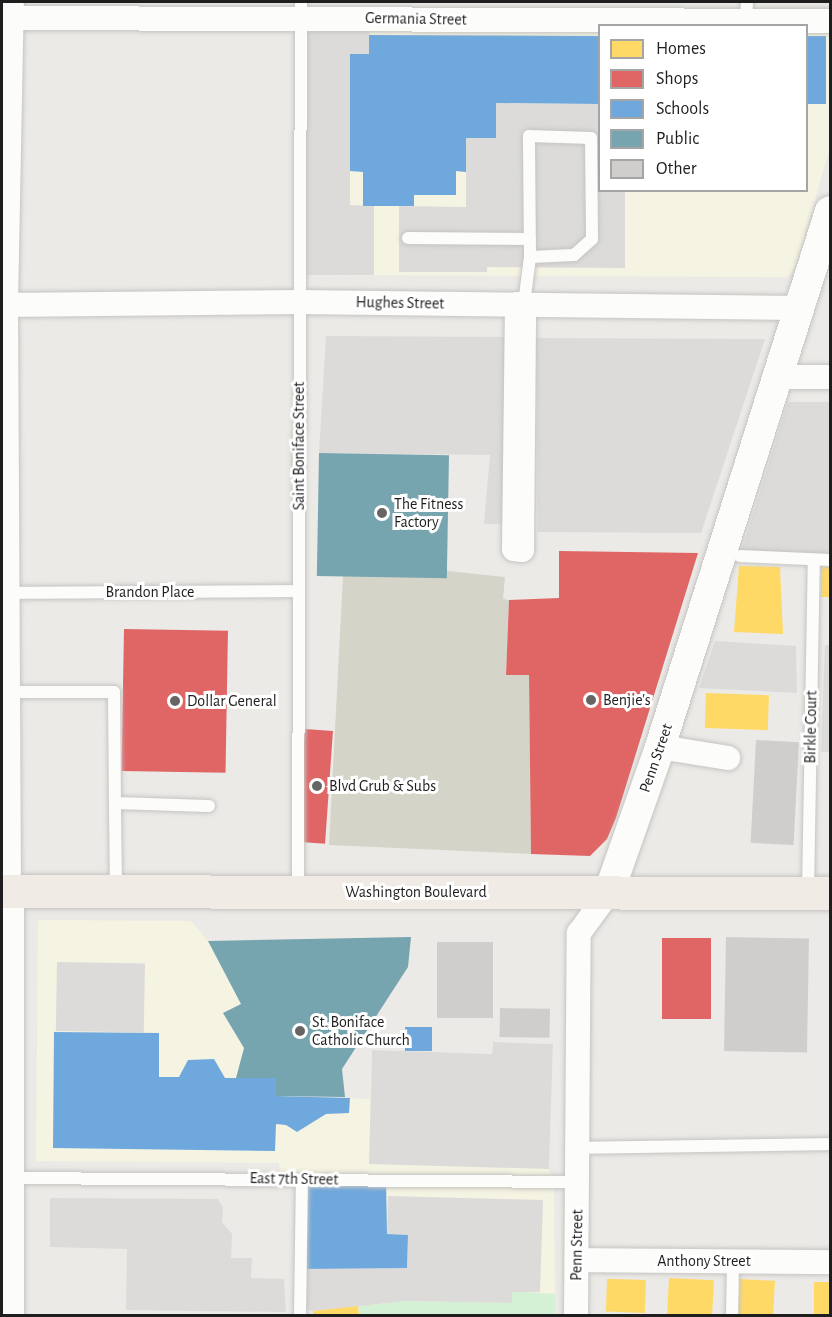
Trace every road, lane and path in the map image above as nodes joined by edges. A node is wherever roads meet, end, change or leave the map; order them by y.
1 (301, 10) edge
2 (578, 11) edge
3 (746, 11) edge
4 (9, 12) edge
5 (831, 21) edge
6 (831, 211) edge
7 (408, 238) dead end
8 (530, 239) junction
9 (530, 257) junction
10 (299, 302) junction
11 (520, 304) junction
12 (4, 305) edge
13 (799, 308) junction
14 (777, 376) junction
15 (831, 377) edge
16 (740, 556) dead end
17 (814, 560) junction
18 (831, 560) edge
19 (299, 591) junction
20 (6, 593) edge
21 (10, 692) junction
22 (660, 747) junction
23 (728, 758) dead end
24 (116, 803) junction
25 (209, 806) dead end
26 (5, 891) edge
27 (116, 891) junction
28 (298, 891) junction
29 (609, 892) junction
30 (819, 893) edge
31 (831, 1144) edge
32 (578, 1148) junction
33 (9, 1178) junction
34 (302, 1179) junction
35 (578, 1182) junction
36 (577, 1260) junction
37 (733, 1262) junction
38 (831, 1262) edge
39 (9, 1316) edge
40 (300, 1316) edge
41 (576, 1316) edge
42 (732, 1316) edge

1 - 2 street, Germania Street
1 - 4 street, Germania Street
1 - 10 lane, Saint Boniface Street
2 - 3 street, Germania Street
3 - 5 street, Germania Street
4 - 12 street
6 - 13 street, Penn Street
7 - 8 lane
8 - 9 lane
8 - 9 lane
9 - 11 lane
10 - 11 street, Hughes Street
10 - 12 street, Hughes Street
10 - 19 lane, Saint Boniface Street
11 - 11 street
11 - 13 street, Hughes Street
12 - 20 street
13 - 14 street, Penn Street
14 - 15 street
14 - 22 street, Penn Street
16 - 17 lane
17 - 18 lane
17 - 30 lane, Birkle Court
19 - 20 lane, Brandon Place
19 - 28 lane, Saint Boniface Street
20 - 21 street
21 - 24 lane
21 - 26 street
22 - 23 street
22 - 29 street, Penn Street
24 - 25 lane
24 - 27 lane
26 - 27 main road, Washington Boulevard
26 - 33 street
27 - 28 main road, Washington Boulevard
28 - 29 main road, Washington Boulevard
29 - 30 main road, Washington Boulevard
29 - 32 street, Penn Street
31 - 32 lane
32 - 35 street, Penn Street
33 - 34 lane, East 7th Street
33 - 39 street
34 - 35 lane, East 7th Street
34 - 40 lane
35 - 36 street, Penn Street
36 - 37 street, Anthony Street
36 - 41 street, Penn Street
37 - 38 street, Anthony Street
37 - 42 lane

